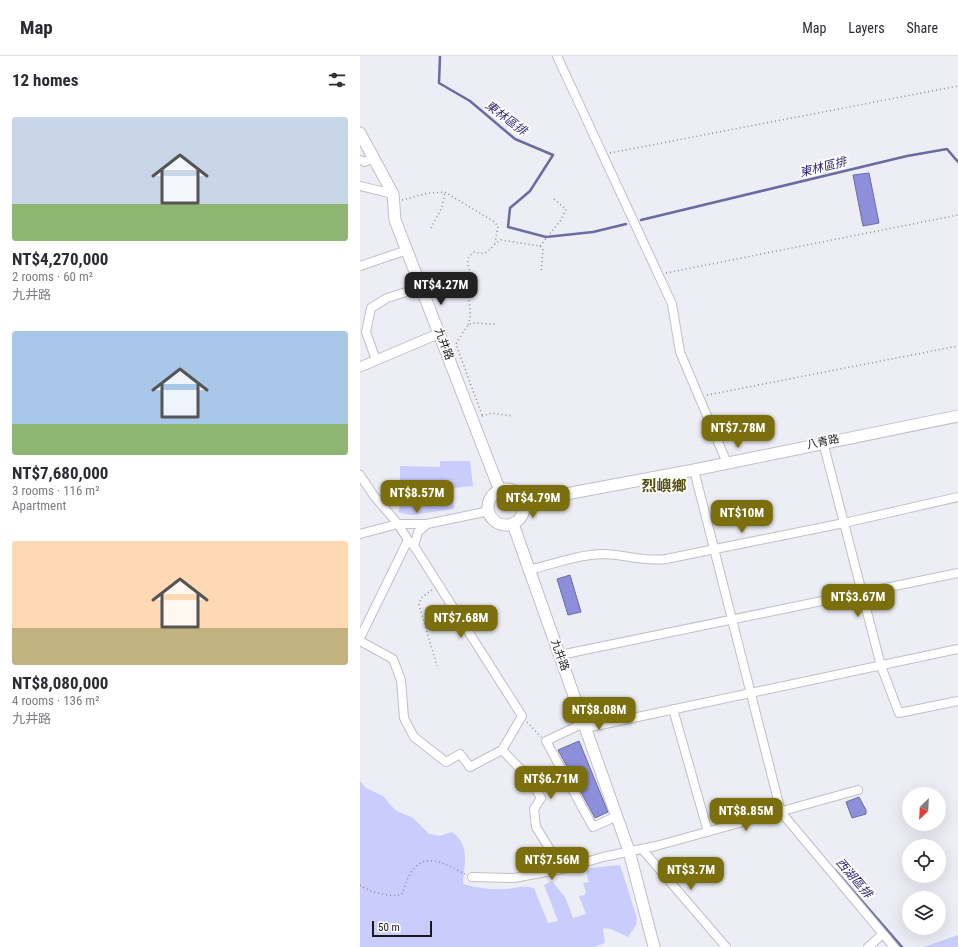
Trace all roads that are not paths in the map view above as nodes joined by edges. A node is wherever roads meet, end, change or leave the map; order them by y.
1 (557, 56) edge
2 (360, 133) edge
3 (373, 158) junction
4 (360, 160) edge
5 (360, 186) edge
6 (393, 198) junction
7 (407, 250) junction
8 (360, 266) edge
9 (422, 286) junction
10 (440, 333) junction
11 (376, 360) junction
12 (360, 367) edge
13 (958, 417) edge
14 (823, 442) junction
15 (726, 463) junction
16 (694, 470) junction
17 (360, 475) edge
18 (500, 491) junction
19 (958, 497) edge
20 (523, 502) junction
21 (488, 511) junction
22 (844, 523) junction
23 (398, 524) junction
24 (427, 524) junction
25 (513, 524) junction
26 (360, 534) edge
27 (411, 543) junction
28 (714, 550) junction
29 (529, 570) junction
30 (958, 573) edge
31 (862, 594) junction
32 (732, 619) junction
33 (360, 638) edge
34 (360, 641) edge
35 (958, 649) edge
36 (560, 655) junction
37 (881, 666) junction
38 (751, 692) junction
39 (958, 701) edge
40 (673, 709) junction
41 (585, 725) junction
42 (502, 750) junction
43 (858, 790) dead end
44 (781, 812) junction
45 (617, 816) junction
46 (708, 832) junction
47 (642, 849) junction
48 (630, 851) junction
49 (562, 869) junction
50 (472, 877) road end
51 (883, 934) junction
52 (654, 947) edge
53 (726, 947) edge
54 (868, 947) edge
55 (894, 947) edge

1 - 15 street
2 - 3 main road, 九井路
3 - 4 street
3 - 6 main road, 九井路
5 - 6 street
6 - 7 main road, 九井路
7 - 8 street
7 - 9 main road, 九井路
9 - 10 main road, 九井路
9 - 11 street
10 - 11 street
10 - 18 main road, 九井路
11 - 12 street
13 - 14 main road, 八青路
14 - 15 main road, 八青路
14 - 22 street
15 - 16 main road, 八青路
16 - 20 main road, 八青路
16 - 28 street
17 - 23 street
18 - 20 main road
18 - 21 main road
19 - 22 street
20 - 25 main road
21 - 24 street
21 - 25 main road
22 - 28 street
22 - 31 street
23 - 24 street
23 - 26 street
23 - 27 street
24 - 27 street
25 - 29 main road, 九井路
27 - 33 street
27 - 42 street
28 - 29 street
28 - 32 street
29 - 36 main road, 九井路
30 - 31 street
31 - 32 street
31 - 37 street
32 - 36 street
32 - 38 street
34 - 42 street
35 - 37 street
36 - 41 main road, 九井路
37 - 38 street
37 - 39 street
38 - 40 street
38 - 44 street
40 - 41 street
40 - 46 street
41 - 45 main road, 九井路
41 - 45 street
42 - 49 street
43 - 44 street
44 - 46 street
44 - 51 street
45 - 48 main road, 九井路
46 - 47 street
47 - 48 street
47 - 53 street
48 - 49 street
48 - 52 main road, 九井路
49 - 50 street
51 - 54 street
51 - 55 street

